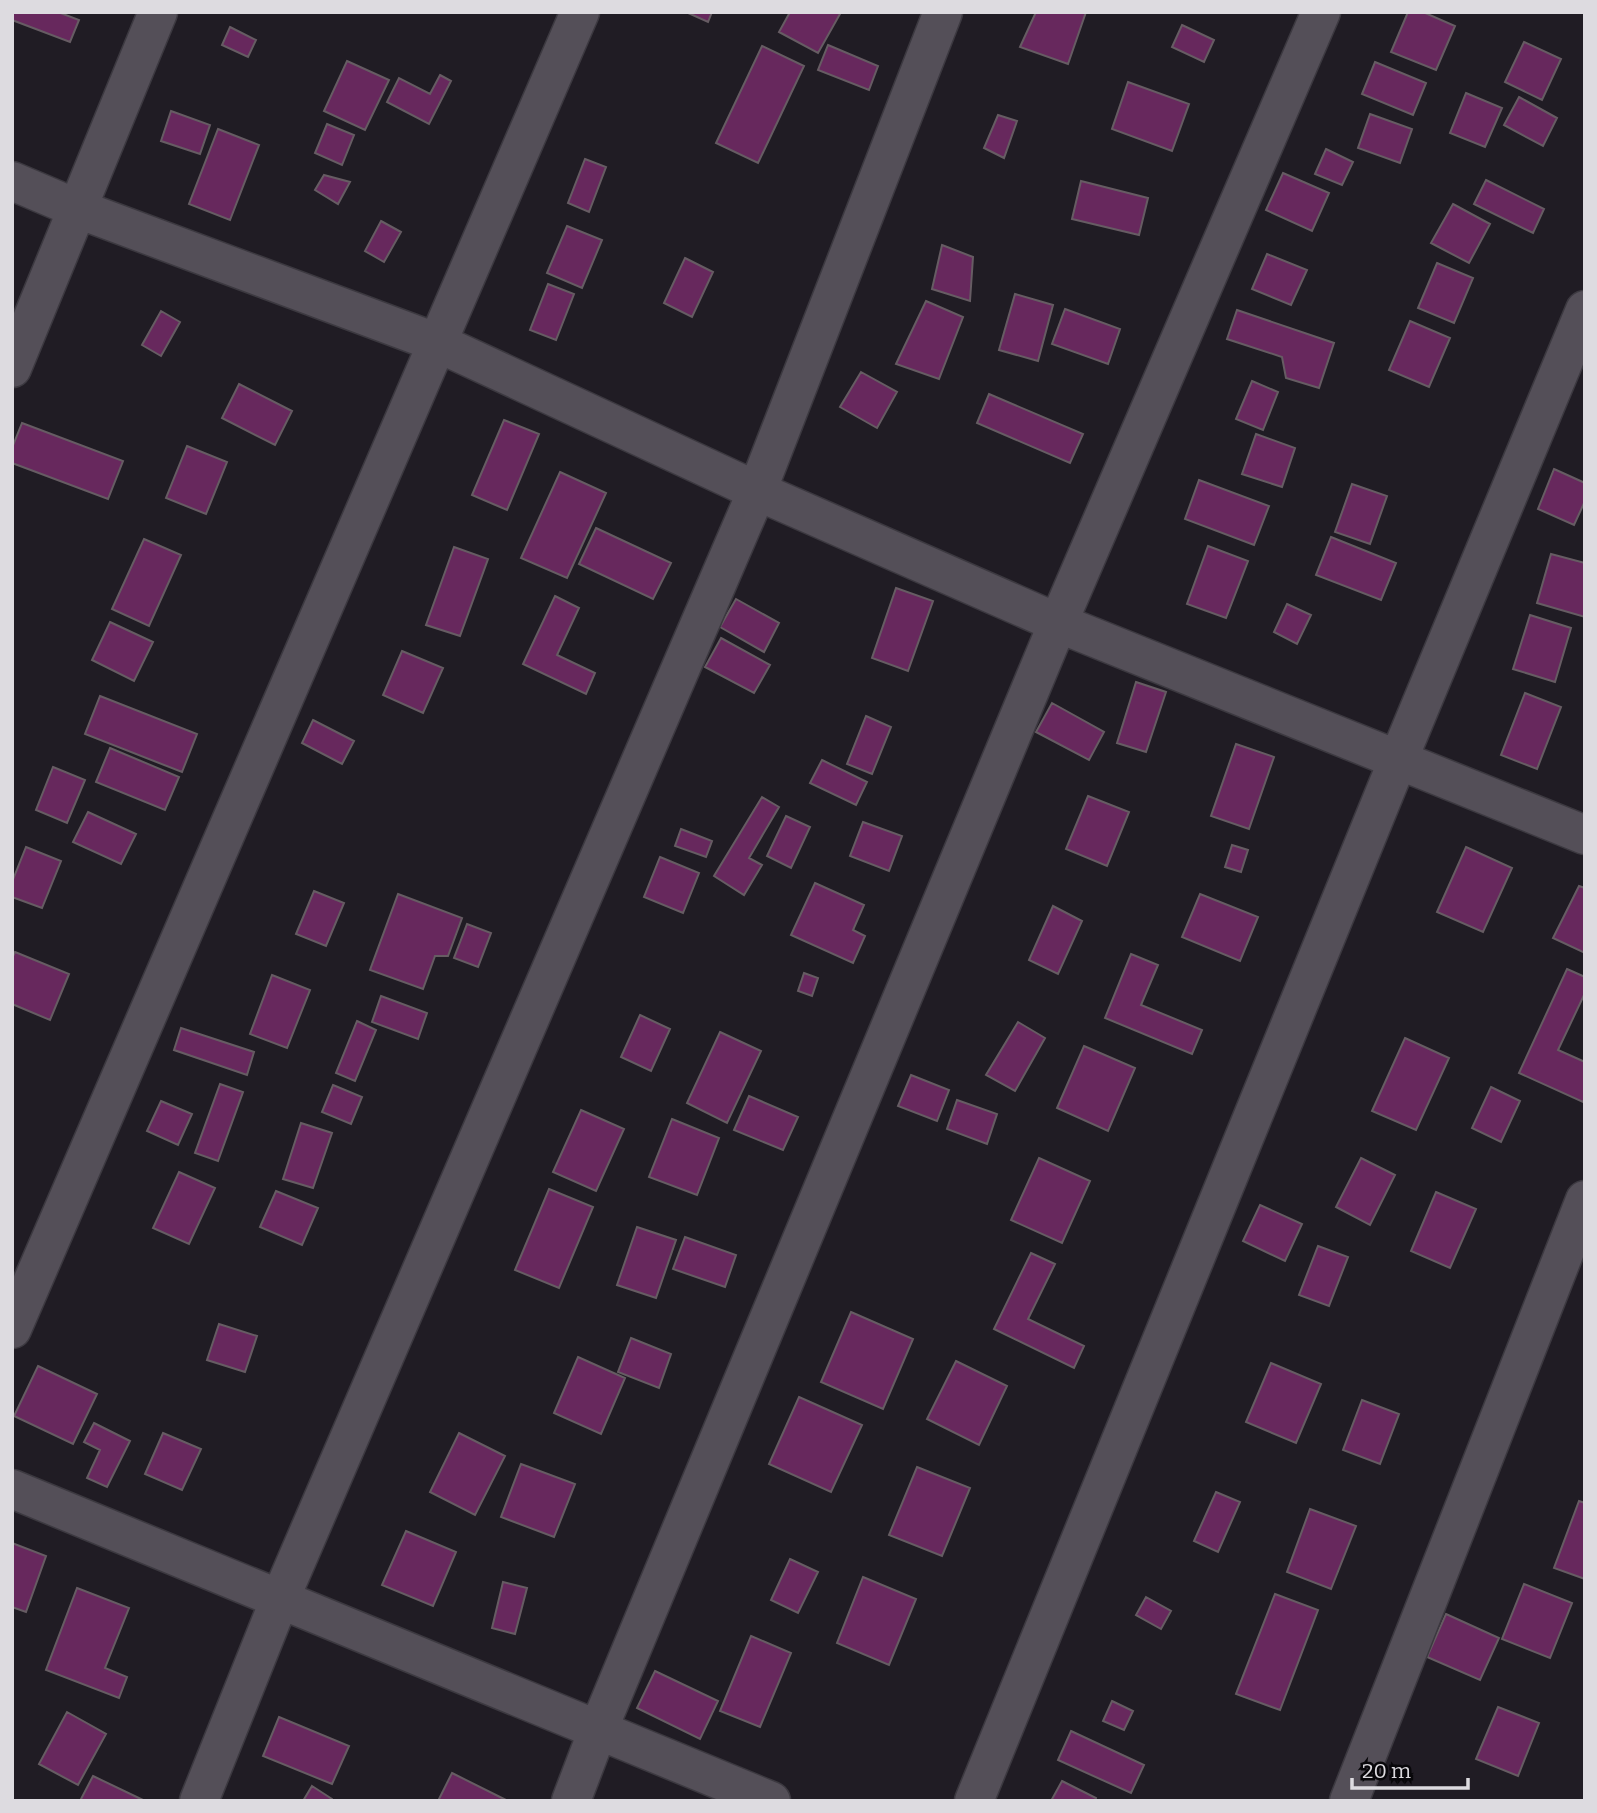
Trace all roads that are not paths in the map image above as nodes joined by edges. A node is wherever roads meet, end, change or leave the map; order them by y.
1 (158, 12) edge
2 (580, 12) edge
3 (943, 12) edge
4 (1321, 12) edge
5 (12, 181) edge
6 (78, 209) junction
7 (1585, 310) edge
8 (438, 343) junction
9 (12, 368) edge
10 (757, 491) junction
11 (1058, 623) junction
12 (1398, 760) junction
13 (1585, 835) edge
14 (1585, 1200) edge
15 (12, 1329) edge
16 (12, 1489) edge
17 (280, 1599) junction
18 (598, 1730) junction
19 (199, 1801) edge
20 (571, 1801) edge
21 (771, 1801) edge
22 (974, 1801) edge
23 (1349, 1801) edge

1 - 6 street
2 - 8 street
3 - 10 street
4 - 11 street
5 - 6 street
6 - 8 street
6 - 9 street
7 - 12 street
8 - 10 street
8 - 15 street
10 - 11 street
10 - 17 street
11 - 12 street
11 - 18 street
12 - 13 street
12 - 22 street
14 - 23 street
16 - 17 street
17 - 18 street
17 - 19 street
18 - 20 street
18 - 21 street

